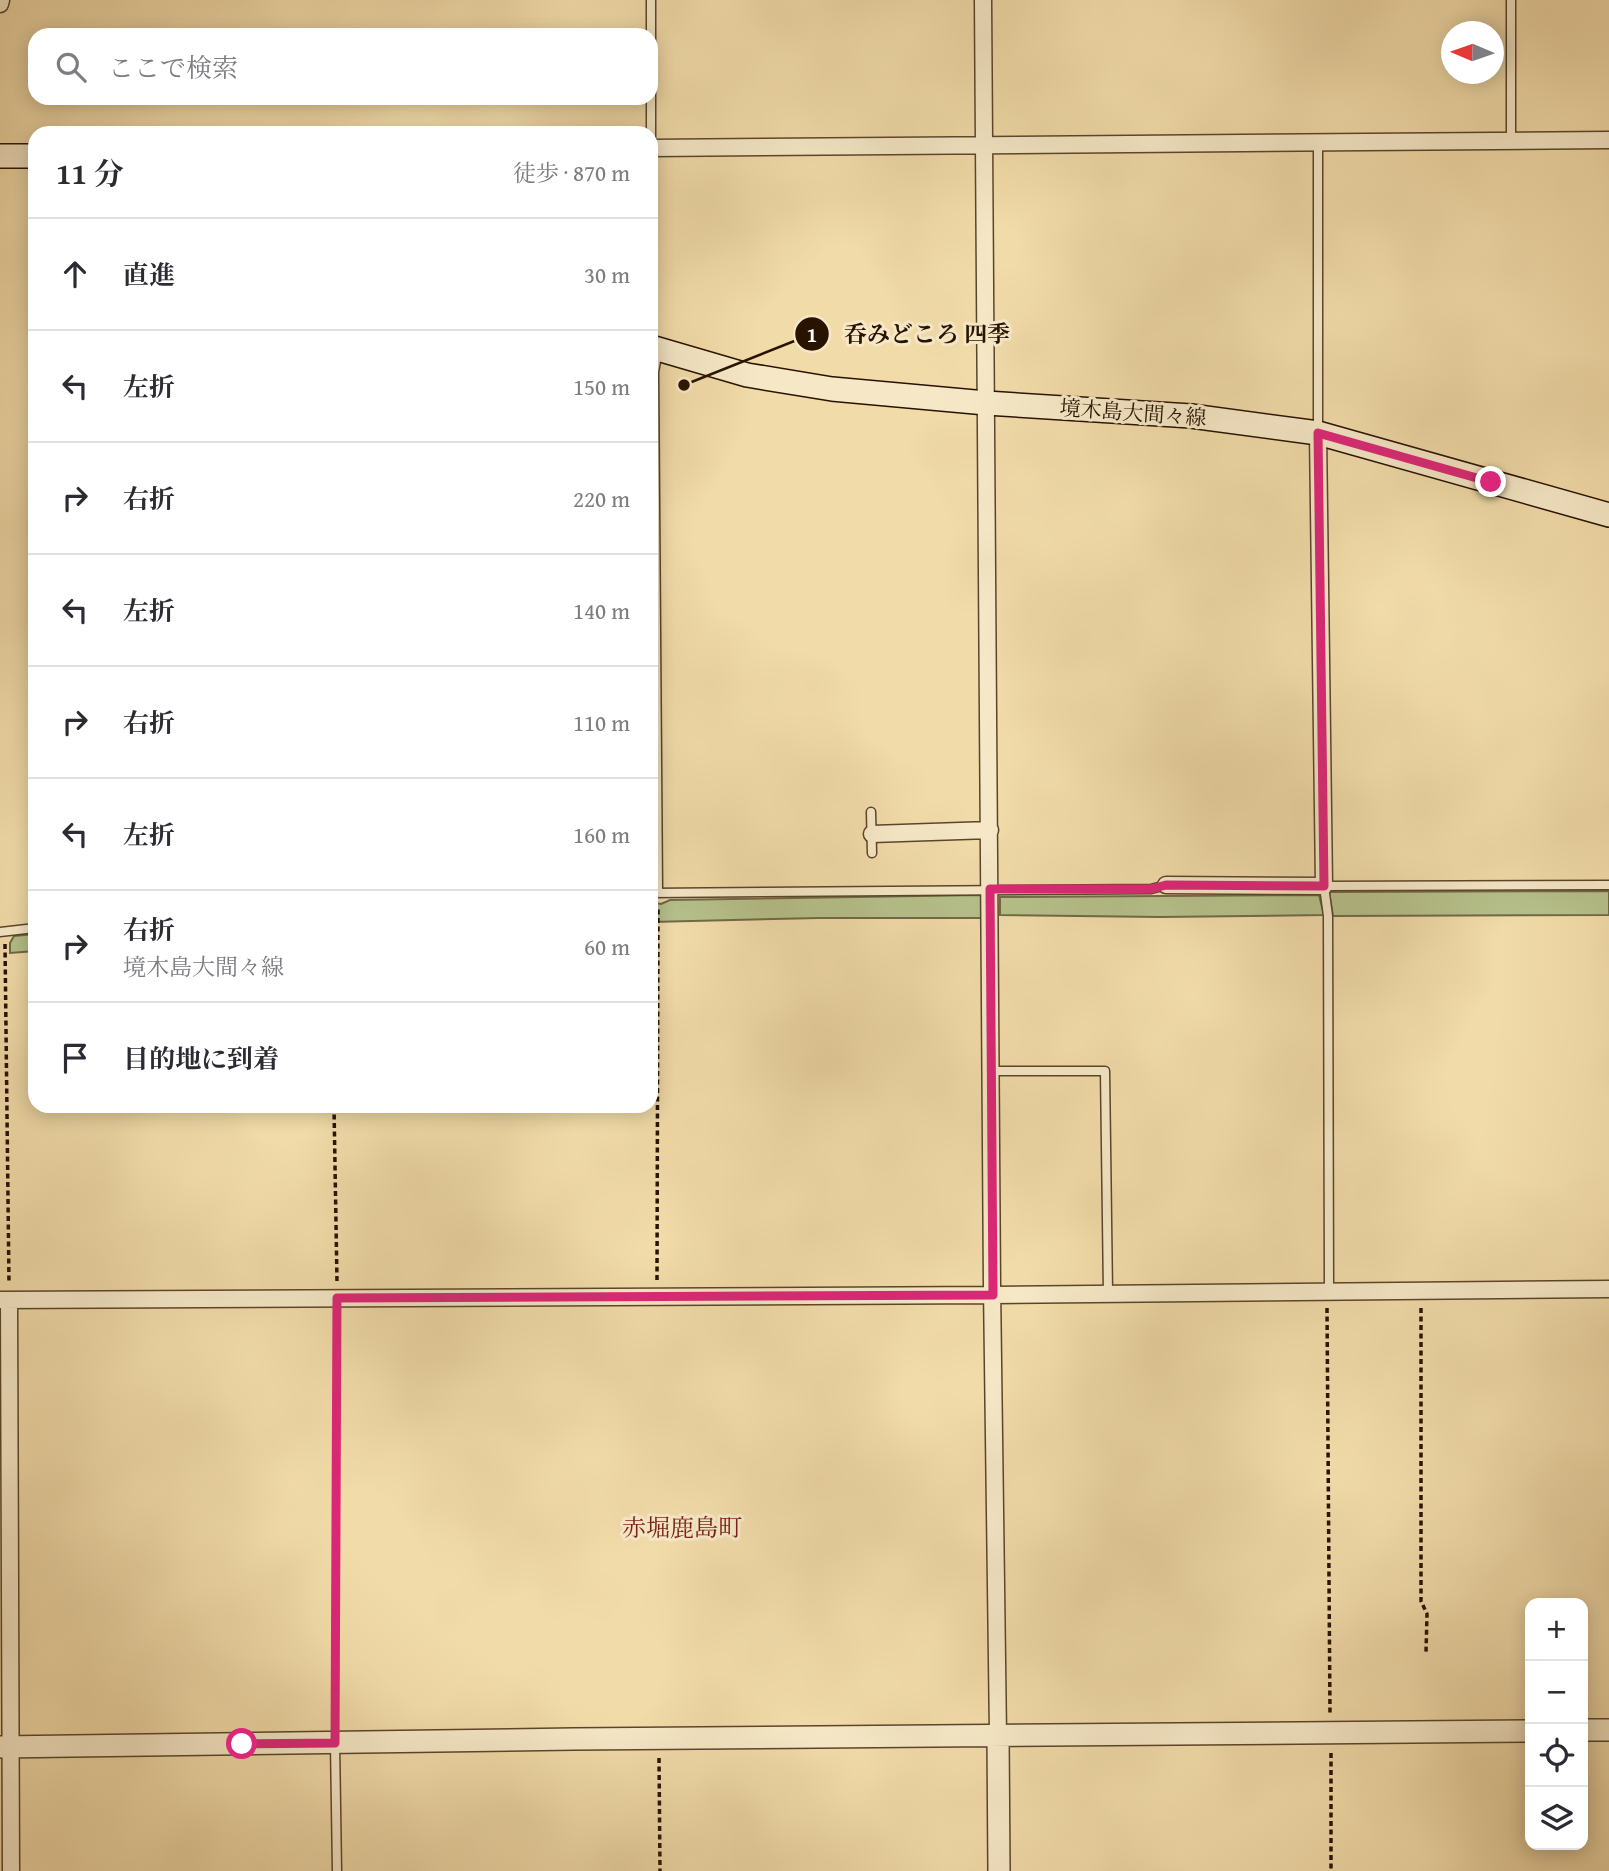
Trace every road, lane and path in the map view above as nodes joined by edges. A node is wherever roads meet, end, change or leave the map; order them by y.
1 (651, 0) edge
2 (983, 0) edge
3 (1511, 0) edge
4 (651, 28) edge
5 (651, 105) edge
6 (651, 126) edge
7 (1609, 140) edge
8 (1511, 141) junction
9 (1318, 143) junction
10 (984, 146) junction
11 (658, 148) edge
12 (0, 156) edge
13 (28, 156) edge
14 (658, 344) edge
15 (986, 403) junction
16 (1318, 433) junction
17 (1609, 515) edge
18 (871, 811) dead end
19 (990, 830) junction
20 (872, 834) junction
21 (872, 853) dead end
22 (1166, 885) joint
23 (1609, 885) edge
24 (1324, 886) junction
25 (990, 889) junction
26 (658, 893) edge
27 (28, 929) edge
28 (2, 932) edge
29 (991, 1071) junction
30 (334, 1113) edge
31 (656, 1113) edge
32 (1609, 1289) edge
33 (1329, 1292) junction
34 (1420, 1292) junction
35 (1108, 1294) junction
36 (993, 1295) junction
37 (657, 1296) junction
38 (337, 1298) junction
39 (4, 1300) edge
40 (1426, 1652) dead end
41 (1588, 1730) edge
42 (1609, 1730) edge
43 (1525, 1731) edge
44 (1331, 1733) junction
45 (998, 1735) junction
46 (659, 1739) junction
47 (335, 1743) junction
48 (4, 1747) edge
49 (10, 1871) edge
50 (337, 1871) edge
51 (660, 1871) edge
52 (999, 1871) edge
53 (1331, 1871) edge

1 - 4 lane
2 - 10 street
3 - 8 lane
5 - 6 lane
7 - 8 street
8 - 9 street
9 - 10 street
9 - 16 lane
10 - 11 street
10 - 15 street
12 - 13 main road
14 - 15 main road, 境木島大間々線
15 - 16 main road, 境木島大間々線
15 - 19 street
16 - 17 main road, 境木島大間々線
16 - 24 street
18 - 20 lane
19 - 20 street
19 - 25 street
20 - 21 lane
22 - 24 street
22 - 25 lane
23 - 24 lane
24 - 33 lane
25 - 26 lane
25 - 29 street
27 - 28 lane
28 - 39 path
29 - 35 lane
29 - 36 street
30 - 38 path
31 - 37 path
32 - 34 street
33 - 34 street
33 - 35 street
33 - 44 path
34 - 40 path
35 - 36 street
36 - 37 street
36 - 45 street
37 - 38 street
38 - 39 street
38 - 47 path
39 - 48 street
41 - 42 street
43 - 44 street
44 - 45 street
44 - 53 path
45 - 46 street
45 - 52 street
46 - 47 street
46 - 51 path
47 - 48 street
47 - 50 lane
48 - 49 street

